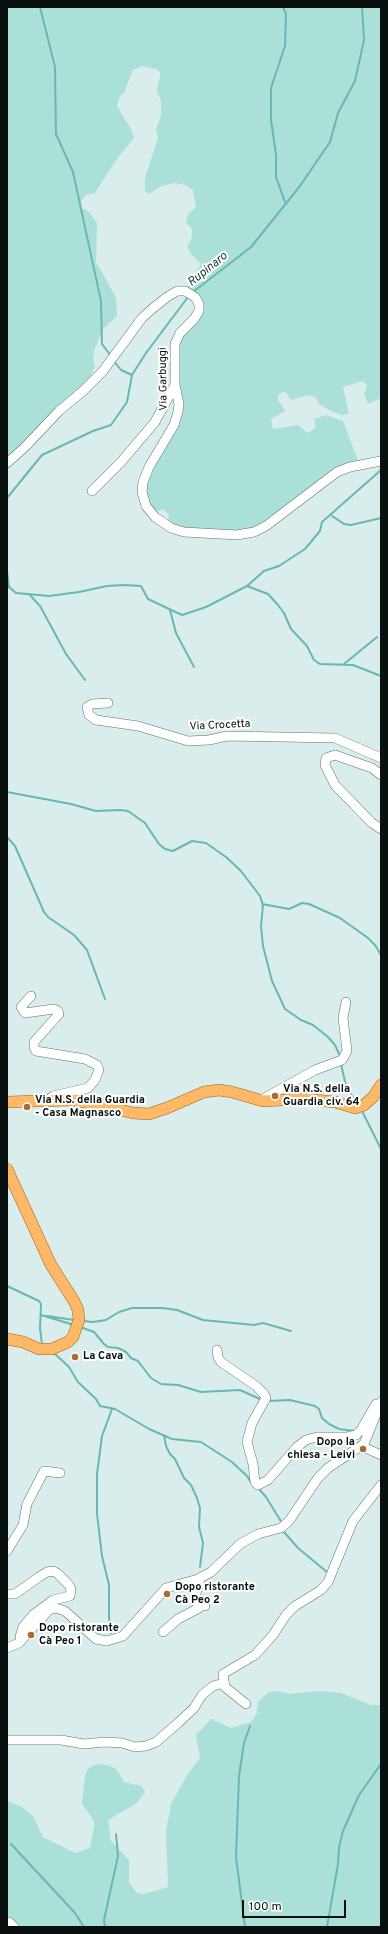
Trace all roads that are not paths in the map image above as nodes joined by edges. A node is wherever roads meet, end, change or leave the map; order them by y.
1 (175, 385) junction
2 (381, 461) edge
3 (7, 463) edge
4 (92, 491) dead end
5 (108, 702) dead end
6 (381, 758) edge
7 (381, 774) edge
8 (381, 829) edge
9 (31, 996) dead end
10 (346, 1002) dead end
11 (381, 1085) edge
12 (261, 1100) junction
13 (46, 1101) junction
14 (7, 1102) edge
15 (9, 1176) edge
16 (7, 1339) edge
17 (217, 1350) dead end
18 (381, 1402) edge
19 (361, 1446) junction
20 (381, 1455) edge
21 (60, 1473) dead end
22 (381, 1485) edge
23 (369, 1499) junction
24 (381, 1499) edge
25 (7, 1551) edge
26 (200, 1578) junction
27 (7, 1594) edge
28 (164, 1632) dead end
29 (21, 1641) junction
30 (7, 1648) edge
31 (224, 1683) dead end
32 (246, 1704) dead end
33 (7, 1740) edge
34 (7, 1922) edge
35 (14, 1927) edge

1 - 2 street, Via Garbuggi
1 - 3 street, Via Garbuggi
1 - 4 street
5 - 6 street, Via Crocetta
7 - 8 street
9 - 13 street
10 - 12 street
11 - 12 main road
12 - 13 main road
13 - 14 main road
15 - 16 main road
17 - 18 street
18 - 19 street
19 - 20 street
19 - 26 street
21 - 25 street
22 - 23 street
23 - 24 street
23 - 32 street
26 - 28 street
26 - 29 street
27 - 29 street
29 - 30 street
31 - 33 street
34 - 35 street

